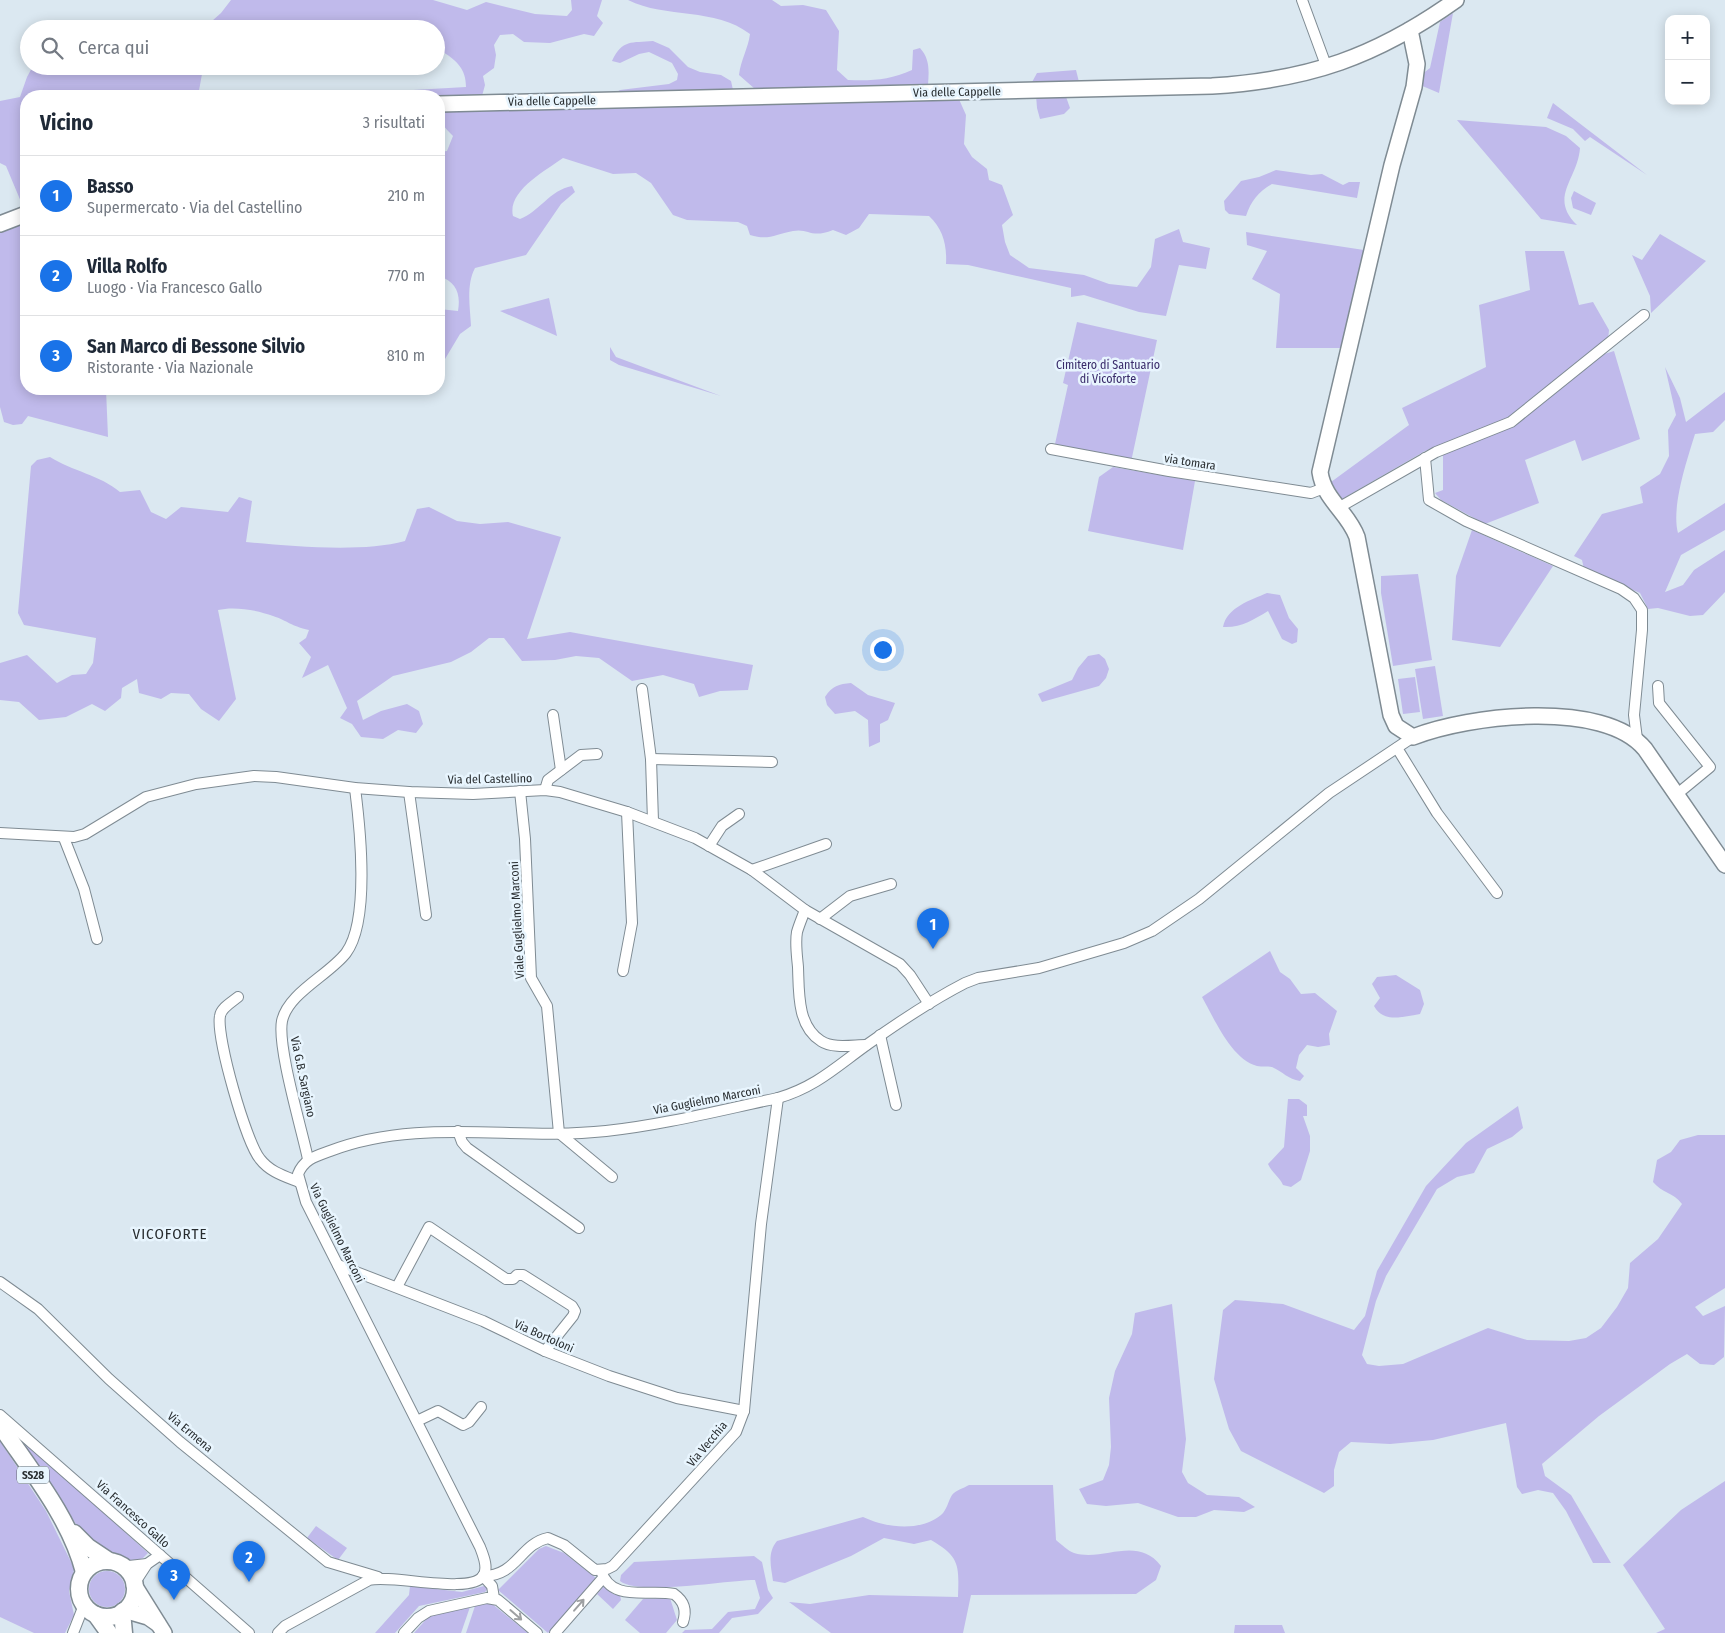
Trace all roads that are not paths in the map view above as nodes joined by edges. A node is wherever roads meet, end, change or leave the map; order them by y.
1 (1302, 0) edge
2 (1456, 0) edge
3 (1410, 30) junction
4 (1327, 68) junction
5 (445, 104) edge
6 (20, 216) edge
7 (0, 224) edge
8 (1644, 315) dead end
9 (1051, 449) dead end
10 (1425, 458) junction
11 (1324, 488) junction
12 (1338, 508) junction
13 (1658, 686) dead end
14 (642, 688) dead end
15 (554, 715) dead end
16 (1413, 737) junction
17 (1637, 739) junction
18 (1397, 748) junction
19 (597, 754) dead end
20 (651, 759) junction
21 (772, 762) dead end
22 (561, 770) junction
23 (355, 788) junction
24 (545, 790) junction
25 (520, 791) junction
26 (409, 792) junction
27 (1676, 795) junction
28 (627, 812) junction
29 (739, 814) dead end
30 (653, 821) junction
31 (0, 833) edge
32 (64, 838) junction
33 (826, 844) dead end
34 (709, 846) junction
35 (1725, 864) edge
36 (752, 870) junction
37 (891, 884) dead end
38 (1497, 893) dead end
39 (804, 910) junction
40 (426, 915) dead end
41 (820, 919) junction
42 (97, 939) dead end
43 (624, 971) dead end
44 (238, 997) dead end
45 (931, 1003) junction
46 (880, 1035) junction
47 (866, 1045) junction
48 (778, 1098) junction
49 (896, 1104) dead end
50 (458, 1131) junction
51 (559, 1133) junction
52 (308, 1159) junction
53 (612, 1176) dead end
54 (299, 1182) junction
55 (578, 1228) dead end
56 (338, 1265) junction
57 (0, 1282) edge
58 (397, 1287) junction
59 (545, 1351) junction
60 (481, 1408) dead end
61 (744, 1411) junction
62 (0, 1414) edge
63 (417, 1421) junction
64 (0, 1425) edge
65 (66, 1525) junction
66 (160, 1555) junction
67 (114, 1562) junction
68 (147, 1564) junction
69 (84, 1572) junction
70 (602, 1574) junction
71 (483, 1576) junction
72 (378, 1578) junction
73 (134, 1584) junction
74 (494, 1598) junction
75 (123, 1611) junction
76 (88, 1613) junction
77 (683, 1622) dead end
78 (161, 1628) edge
79 (73, 1633) edge
80 (109, 1633) edge
81 (124, 1633) edge
82 (249, 1633) edge
83 (278, 1633) edge
84 (404, 1633) edge
85 (537, 1633) edge
86 (555, 1633) edge

1 - 4 street
2 - 3 street, Via delle Cappelle
3 - 4 street, Via delle Cappelle
3 - 11 street
4 - 5 street, Via delle Cappelle
6 - 7 street
8 - 10 street
9 - 11 street, via tomara
10 - 12 street
10 - 17 street
11 - 12 street
12 - 16 street
13 - 27 street
14 - 20 street
15 - 22 street
16 - 17 street
16 - 18 street, Via Guglielmo Marconi
17 - 27 street
18 - 38 street
18 - 45 street, Via Guglielmo Marconi
19 - 22 street
20 - 21 street
20 - 30 street
22 - 24 street
23 - 26 street, Via del Castellino
23 - 32 street, Via del Castellino
23 - 52 street, Via G.B. Sargiano
24 - 25 street, Via del Castellino
24 - 28 street, Via del Castellino
25 - 26 street, Via del Castellino
25 - 51 street, Viale Guglielmo Marconi
26 - 40 street
27 - 35 street
28 - 30 street, Via del Castellino
28 - 43 street
29 - 34 street
30 - 34 street, Via del Castellino
31 - 32 street, Via del Castellino
32 - 42 street
33 - 36 street
34 - 36 street, Via del Castellino
36 - 39 street, Via del Castellino
37 - 41 street
39 - 41 street, Via del Castellino
39 - 47 street
41 - 45 street, Via del Castellino
44 - 54 street
45 - 46 street, Via Guglielmo Marconi
46 - 47 street, Via Guglielmo Marconi
46 - 49 street
47 - 48 street, Via Guglielmo Marconi
48 - 51 street, Via Guglielmo Marconi
48 - 61 street, Via Vecchia
50 - 51 street, Via Guglielmo Marconi
50 - 52 street, Via Guglielmo Marconi
50 - 55 street
51 - 53 street
52 - 54 street, Via Guglielmo Marconi
54 - 56 street, Via Guglielmo Marconi
56 - 58 street, Via Bortoloni
56 - 63 street, Via Guglielmo Marconi
57 - 72 street, Via Ermena
58 - 59 street, Via Bortoloni
58 - 59 street
59 - 61 street, Via Bortoloni
60 - 63 street
61 - 70 street, Via Vecchia
62 - 66 street, Via Francesco Gallo
63 - 71 street, Via Guglielmo Marconi
64 - 65 main road, SS28
65 - 67 main road, SS28
65 - 69 main road, SS28
66 - 68 street
66 - 82 street, Via Francesco Gallo
67 - 68 street
67 - 69 main road
67 - 73 main road
68 - 73 street
69 - 76 main road
70 - 71 street
70 - 77 street
86 -> 70 street, Via Vecchia
71 - 72 street
71 - 74 street
72 - 83 street
73 - 75 main road
73 - 78 street
74 - 84 street
74 -> 85 street
75 - 76 main road
75 - 78 street
75 - 81 main road
76 - 79 street
76 - 80 main road

